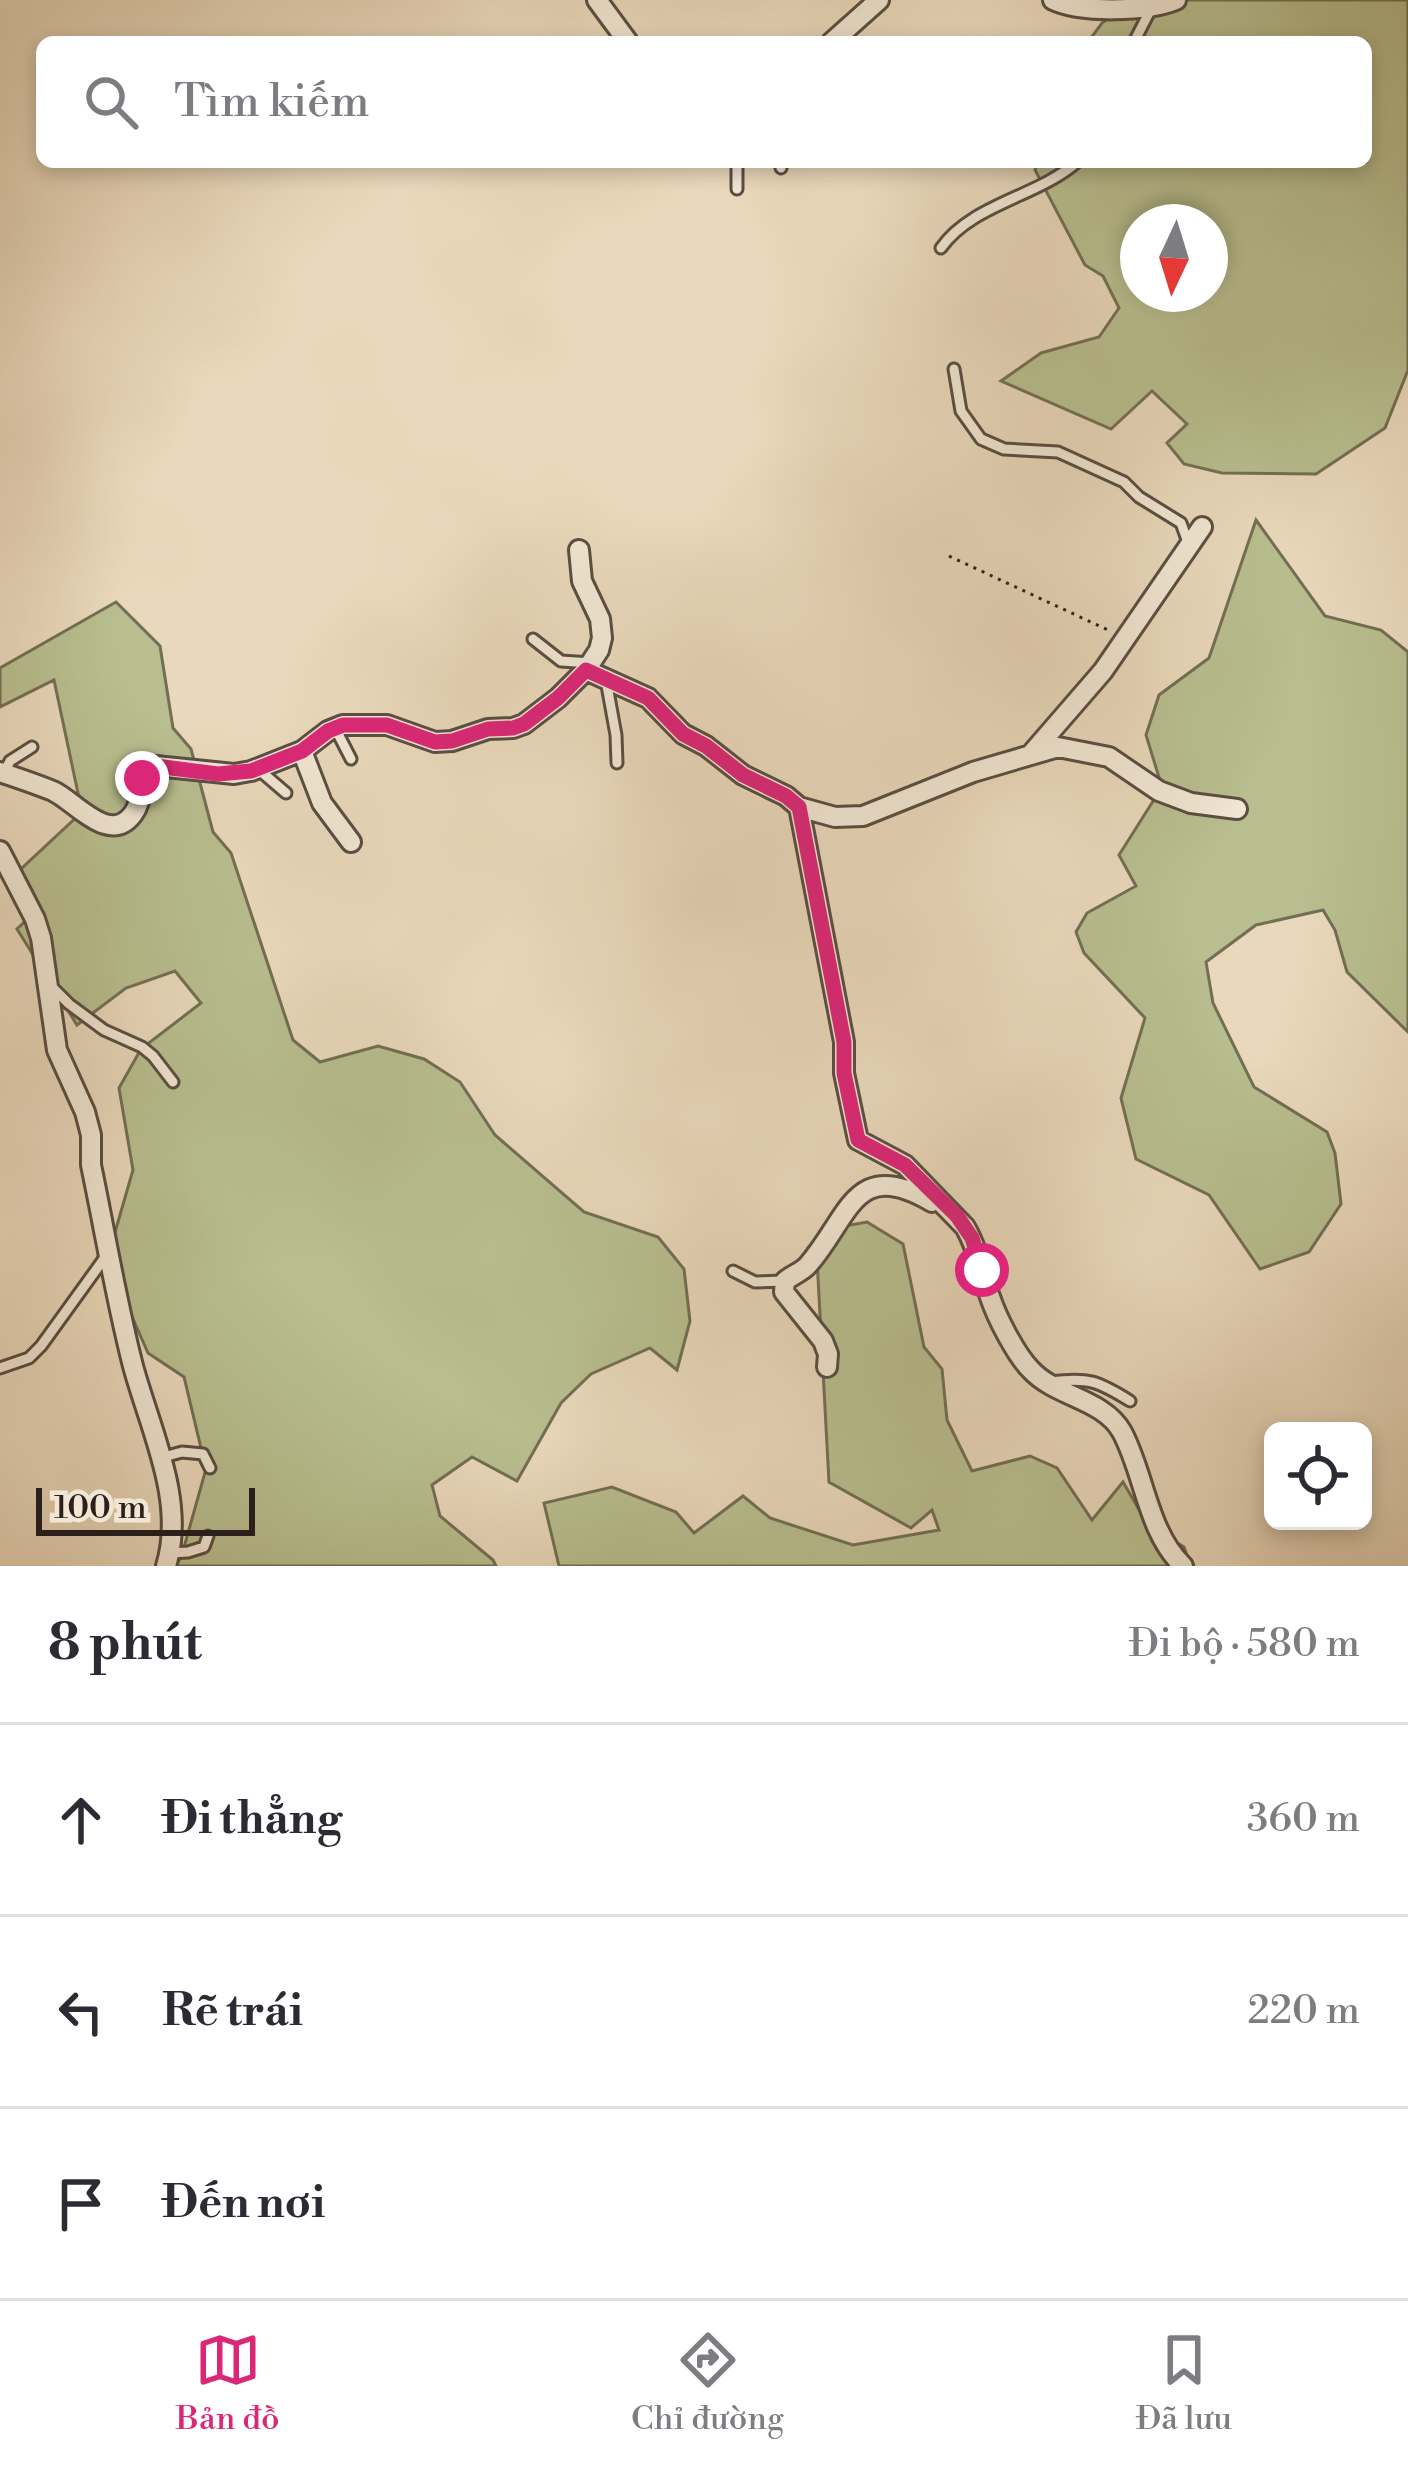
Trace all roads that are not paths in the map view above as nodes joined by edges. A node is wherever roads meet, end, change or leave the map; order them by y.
1 (598, 0) edge
2 (879, 0) edge
3 (1053, 0) edge
4 (1176, 0) edge
5 (1152, 7) junction
6 (624, 36) edge
7 (839, 36) edge
8 (1137, 36) edge
9 (737, 168) edge
10 (1071, 168) edge
11 (737, 189) dead end
12 (941, 248) dead end
13 (954, 368) dead end
14 (1202, 527) dead end
15 (1189, 544) junction
16 (579, 550) dead end
17 (532, 639) dead end
18 (594, 671) junction
19 (335, 728) junction
20 (32, 747) dead end
21 (302, 751) junction
22 (1031, 754) junction
23 (351, 759) dead end
24 (617, 764) dead end
25 (257, 769) junction
26 (2, 773) edge
27 (286, 793) dead end
28 (799, 807) junction
29 (1237, 808) dead end
30 (351, 842) dead end
31 (0, 851) edge
32 (47, 982) junction
33 (173, 1082) dead end
34 (957, 1216) junction
35 (109, 1251) junction
36 (733, 1271) dead end
37 (785, 1281) junction
38 (827, 1367) dead end
39 (0, 1368) edge
40 (1046, 1383) junction
41 (1130, 1401) dead end
42 (160, 1457) junction
43 (210, 1468) dead end
44 (208, 1536) dead end
45 (168, 1560) edge
46 (1184, 1566) edge

1 - 6 street
2 - 7 street
3 - 5 street
4 - 5 street
5 - 8 lane
9 - 11 lane
10 - 12 lane
13 - 15 lane
14 - 15 street
15 - 22 street
16 - 18 street
17 - 18 lane
18 - 19 street
18 - 24 lane
18 - 28 street
19 - 21 street
19 - 23 lane
20 - 26 lane
21 - 25 street
21 - 30 street
22 - 28 street
22 - 29 street
25 - 26 street
25 - 27 lane
28 - 34 street
31 - 32 street
32 - 33 lane
32 - 35 street
34 - 37 street
34 - 40 street
35 - 39 lane
35 - 42 street
36 - 37 lane
37 - 38 street
40 - 41 lane
40 - 46 street
42 - 43 lane
42 - 45 street
44 - 45 lane

